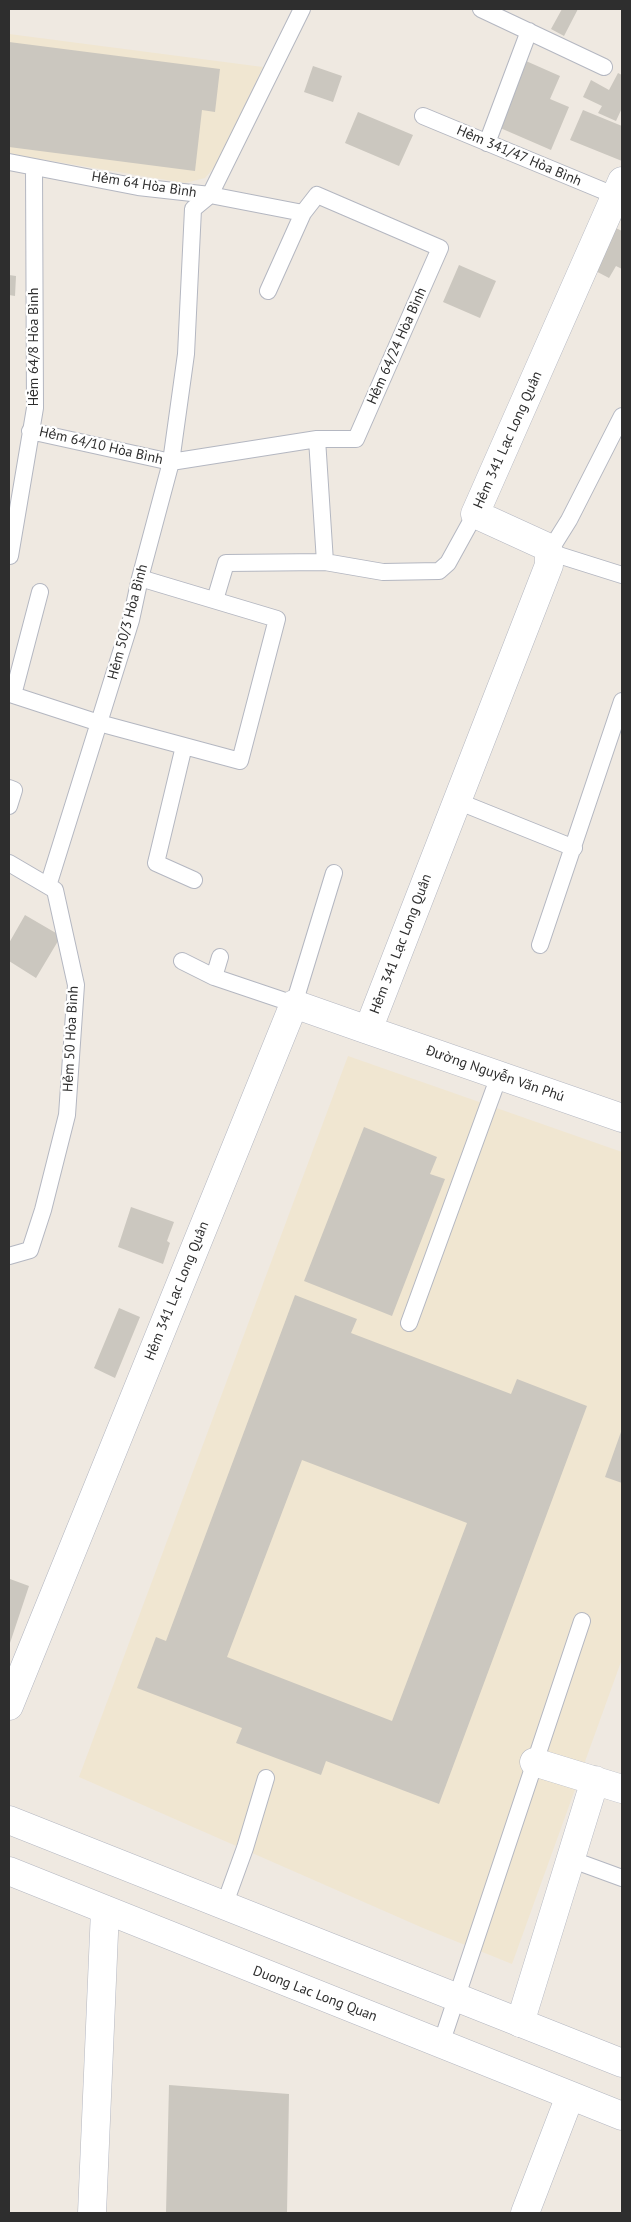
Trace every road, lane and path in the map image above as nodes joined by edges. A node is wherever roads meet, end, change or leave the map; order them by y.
1 (302, 9) edge
2 (481, 9) edge
3 (529, 32) junction
4 (604, 67) dead end
5 (422, 116) dead end
6 (487, 142) junction
7 (9, 162) edge
8 (34, 167) junction
9 (619, 189) edge
10 (210, 195) junction
11 (303, 213) junction
12 (268, 291) dead end
13 (622, 416) edge
14 (30, 431) junction
15 (317, 439) junction
16 (171, 462) junction
17 (475, 514) junction
18 (550, 552) junction
19 (10, 556) dead end
20 (325, 562) junction
21 (622, 575) edge
22 (140, 578) junction
23 (40, 592) dead end
24 (215, 600) junction
25 (622, 700) edge
26 (99, 723) junction
27 (184, 746) junction
28 (9, 788) edge
29 (457, 801) junction
30 (9, 806) edge
31 (574, 848) junction
32 (9, 863) edge
33 (334, 873) dead end
34 (194, 880) dead end
35 (48, 886) junction
36 (540, 945) dead end
37 (220, 957) dead end
38 (182, 961) dead end
39 (214, 977) junction
40 (294, 1004) junction
41 (368, 1030) junction
42 (499, 1076) junction
43 (622, 1118) edge
44 (9, 1256) edge
45 (408, 1323) dead end
46 (582, 1622) dead end
47 (9, 1706) edge
48 (534, 1762) junction
49 (266, 1778) dead end
50 (595, 1780) junction
51 (622, 1789) edge
52 (9, 1820) edge
53 (570, 1859) junction
54 (9, 1871) edge
55 (622, 1878) edge
56 (224, 1906) junction
57 (105, 1910) junction
58 (455, 1998) junction
59 (520, 2023) junction
60 (440, 2044) junction
61 (622, 2064) edge
62 (570, 2096) junction
63 (622, 2116) edge
64 (92, 2213) edge
65 (525, 2213) edge

1 - 10 lane, Hẻm 64 Hòa Bình
2 - 3 lane
3 - 4 lane
3 - 6 lane
5 - 6 lane, Hẻm 341/47 Hòa Bình
6 - 9 lane, Hẻm 341/47 Hòa Bình
7 - 8 lane, Hẻm 64 Hòa Bình
8 - 10 lane, Hẻm 64 Hòa Bình
8 - 14 lane, Hẻm 64/8 Hòa Bình
9 - 17 street, Hẻm 341 Lạc Long Quân
10 - 11 lane
10 - 16 lane, Hẻm 50/3 Hòa Bình
11 - 12 lane
11 - 15 lane, Hẻm 64/24 Hòa Bình
13 - 18 lane
14 - 16 lane, Hẻm 64/10 Hòa Bình
14 - 19 lane, Hẻm 64/8 Hòa Bình
15 - 16 lane
15 - 20 lane
16 - 22 lane, Hẻm 50/3 Hòa Bình
17 - 18 street, Hẻm 341 Lạc Long Quân
17 - 20 lane
18 - 21 lane
18 - 29 street, Hẻm 341 Lạc Long Quân
20 - 24 lane
22 - 24 lane
22 - 26 lane, Hẻm 50/3 Hòa Bình
23 - 26 lane
24 - 27 lane
25 - 31 lane
26 - 27 lane
26 - 35 lane, Hẻm 50/3 Hòa Bình
27 - 34 lane
28 - 30 lane
29 - 31 lane
29 - 41 street, Hẻm 341 Lạc Long Quân
31 - 36 lane
32 - 35 lane
33 - 40 lane
35 - 44 lane, Hẻm 50 Hòa Bình
37 - 39 lane
38 - 39 lane
39 - 40 lane
40 - 41 street, Hẻm 341 Lạc Long Quân
40 - 47 street, Hẻm 341 Lạc Long Quân
41 - 42 street, Đường Nguyễn Văn Phú
42 - 43 street, Đường Nguyễn Văn Phú
42 - 45 lane
46 - 48 lane
48 - 50 street
48 - 58 lane
49 - 56 lane
50 - 51 street
50 - 53 street
52 - 56 street
53 - 55 lane
53 - 59 street
54 - 57 street, Duong Lac Long Quan
56 - 58 street
57 - 60 street, Duong Lac Long Quan
57 - 64 street
58 - 59 street
58 - 60 lane
59 - 61 street
60 - 62 street, Duong Lac Long Quan
62 - 63 street, Duong Lac Long Quan
62 - 65 street

